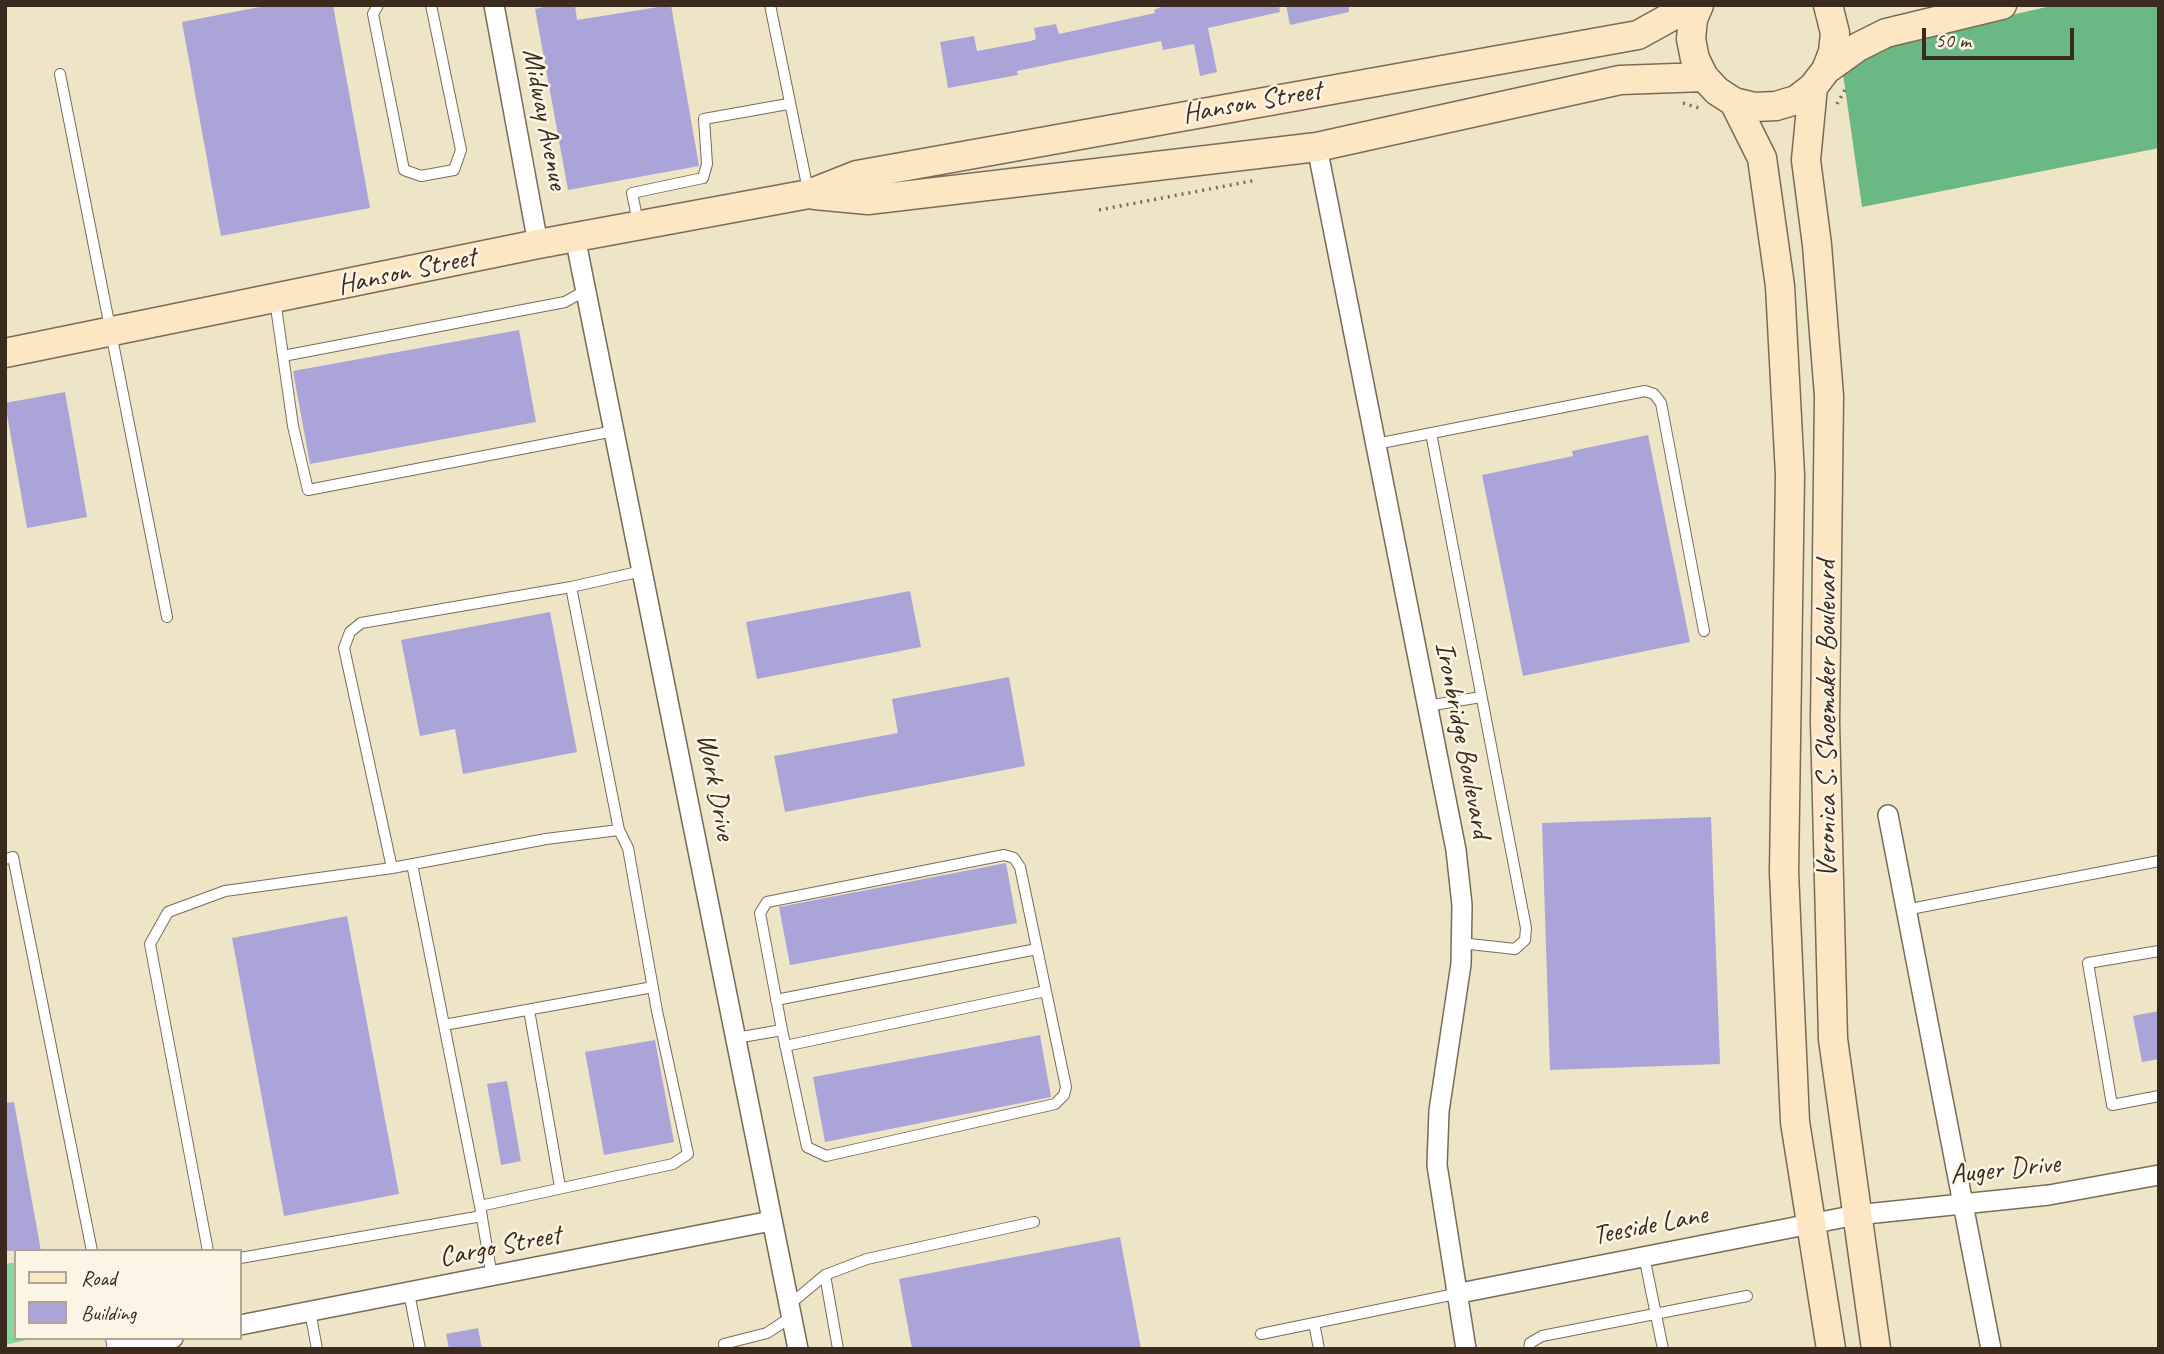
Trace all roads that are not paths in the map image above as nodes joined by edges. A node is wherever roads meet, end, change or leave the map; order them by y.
1 (377, 5) edge
2 (431, 5) edge
3 (494, 5) edge
4 (770, 5) edge
5 (1692, 5) edge
6 (1699, 5) edge
7 (1828, 5) edge
8 (2002, 5) edge
9 (60, 74) dead end
10 (1704, 76) junction
11 (1820, 79) junction
12 (1734, 102) junction
13 (788, 104) junction
14 (1317, 147) junction
15 (809, 194) junction
16 (638, 225) junction
17 (575, 237) junction
18 (538, 244) junction
19 (587, 290) junction
20 (275, 300) junction
21 (111, 332) junction
22 (5, 353) edge
23 (283, 356) junction
24 (614, 431) junction
25 (1431, 433) junction
26 (1376, 444) junction
27 (642, 571) junction
28 (571, 587) junction
29 (167, 617) dead end
30 (1704, 631) dead end
31 (1481, 696) junction
32 (1427, 706) junction
33 (1888, 815) dead end
34 (619, 830) junction
35 (5, 859) edge
36 (2159, 861) edge
37 (412, 864) junction
38 (392, 868) junction
39 (1905, 910) junction
40 (1461, 943) junction
41 (1037, 949) junction
42 (2159, 951) edge
43 (653, 987) junction
44 (1045, 991) junction
45 (776, 1000) junction
46 (529, 1010) junction
47 (444, 1025) junction
48 (782, 1030) junction
49 (736, 1038) junction
50 (785, 1045) junction
51 (2159, 1096) edge
52 (2159, 1175) edge
53 (560, 1187) junction
54 (1962, 1203) junction
55 (481, 1211) junction
56 (1856, 1215) junction
57 (771, 1222) junction
58 (1034, 1222) dead end
59 (1811, 1223) junction
60 (92, 1249) edge
61 (208, 1249) edge
62 (1644, 1256) junction
63 (242, 1258) edge
64 (825, 1275) junction
65 (492, 1277) junction
66 (409, 1293) junction
67 (1455, 1294) junction
68 (1747, 1296) dead end
69 (310, 1311) junction
70 (790, 1311) junction
71 (1656, 1314) junction
72 (1314, 1323) junction
73 (242, 1325) edge
74 (1262, 1334) dead end
75 (163, 1340) edge
76 (119, 1349) edge
77 (317, 1349) edge
78 (420, 1349) edge
79 (725, 1349) edge
80 (798, 1349) edge
81 (838, 1349) edge
82 (1319, 1349) edge
83 (1466, 1349) edge
84 (1529, 1349) edge
85 (1663, 1349) edge
86 (1831, 1349) edge
87 (1875, 1349) edge
88 (1991, 1349) edge

1 - 2 lane
3 - 18 street, Midway Avenue
4 - 13 lane
5 - 15 street, Hanson Street
6 - 10 street
7 - 11 street
8 - 11 street
9 - 21 lane
10 - 12 street
10 - 14 street, Hanson Street
11 - 12 street
11 - 56 street, Veronica S. Shoemaker Boulevard
12 - 59 street, Veronica S. Shoemaker Boulevard
13 - 15 lane
13 - 16 lane
14 - 15 street, Hanson Street
14 - 26 street, Ironbridge Boulevard
15 - 16 street, Hanson Street
16 - 17 street, Hanson Street
17 - 18 street, Hanson Street
17 - 19 street, Work Drive
18 - 20 street, Hanson Street
19 - 23 lane
19 - 24 street, Work Drive
20 - 21 street, Hanson Street
20 - 23 lane
21 - 22 street, Hanson Street
21 - 29 lane
23 - 24 lane
24 - 27 street, Work Drive
25 - 26 lane
25 - 30 lane
25 - 31 lane
26 - 32 street, Ironbridge Boulevard
27 - 28 lane
27 - 49 street, Work Drive
28 - 34 lane
28 - 38 lane
31 - 32 lane
31 - 40 lane
32 - 40 street, Ironbridge Boulevard
33 - 39 street
34 - 37 lane
34 - 43 lane
35 - 60 lane
36 - 39 lane
37 - 38 lane
37 - 47 lane
38 - 61 lane
39 - 54 street
40 - 67 street, Ironbridge Boulevard
41 - 44 lane
41 - 45 lane
41 - 45 lane
42 - 51 lane
43 - 46 lane
43 - 53 lane
44 - 50 lane
44 - 50 lane
45 - 48 lane
46 - 47 lane
46 - 53 lane
47 - 55 lane
48 - 49 lane
48 - 50 lane
49 - 57 street, Work Drive
52 - 54 street, Auger Drive
53 - 55 lane
54 - 56 street, Auger Drive
54 - 88 street
55 - 63 lane
55 - 65 lane
56 - 59 street, Teeside Lane
56 - 87 street, Veronica S. Shoemaker Boulevard
57 - 65 street, Cargo Street
57 - 70 street, Work Drive
58 - 64 lane
59 - 62 street, Teeside Lane
59 - 86 street, Veronica S. Shoemaker Boulevard
62 - 67 street, Teeside Lane
62 - 71 lane
64 - 70 lane
64 - 81 lane
65 - 66 street, Cargo Street
66 - 69 street, Cargo Street
66 - 78 lane
67 - 72 lane
67 - 83 street, Ironbridge Boulevard
68 - 71 lane
69 - 73 street, Cargo Street
69 - 77 lane
70 - 79 lane
70 - 80 street, Work Drive
71 - 84 lane
71 - 85 lane
72 - 74 lane
72 - 82 lane
75 - 76 street

